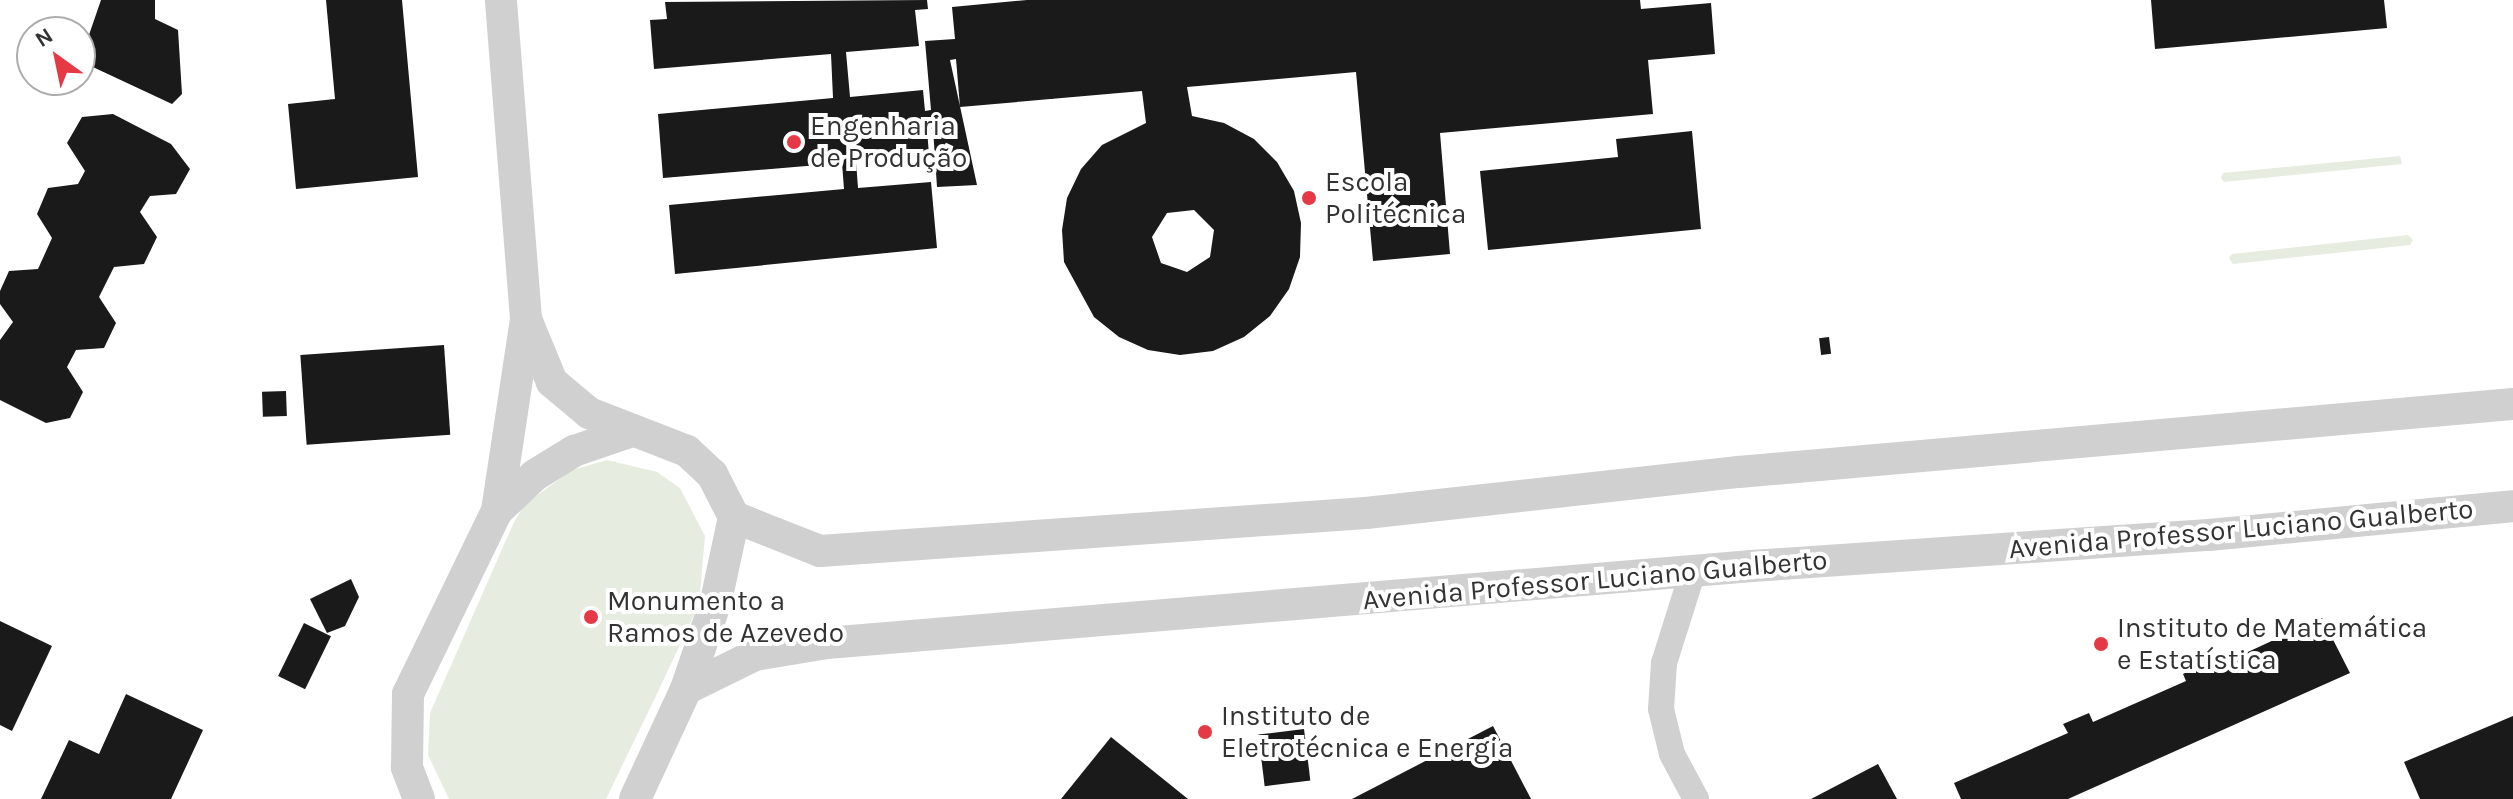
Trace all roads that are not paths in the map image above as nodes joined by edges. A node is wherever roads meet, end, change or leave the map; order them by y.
1 (501, 0) edge
2 (526, 319) junction
3 (2513, 404) edge
4 (629, 432) junction
5 (2513, 506) edge
6 (497, 511) junction
7 (734, 517) junction
8 (1693, 571) junction
9 (686, 689) junction
10 (419, 799) edge
11 (635, 799) edge
12 (1696, 799) edge

1 - 2 street
2 - 4 street
2 - 6 street
3 - 7 street
4 - 6 street
4 - 7 street
5 - 8 street, Avenida Professor Luciano Gualberto
6 - 10 street
7 - 9 street
8 - 9 street, Avenida Professor Luciano Gualberto
8 - 12 street
9 - 11 street

